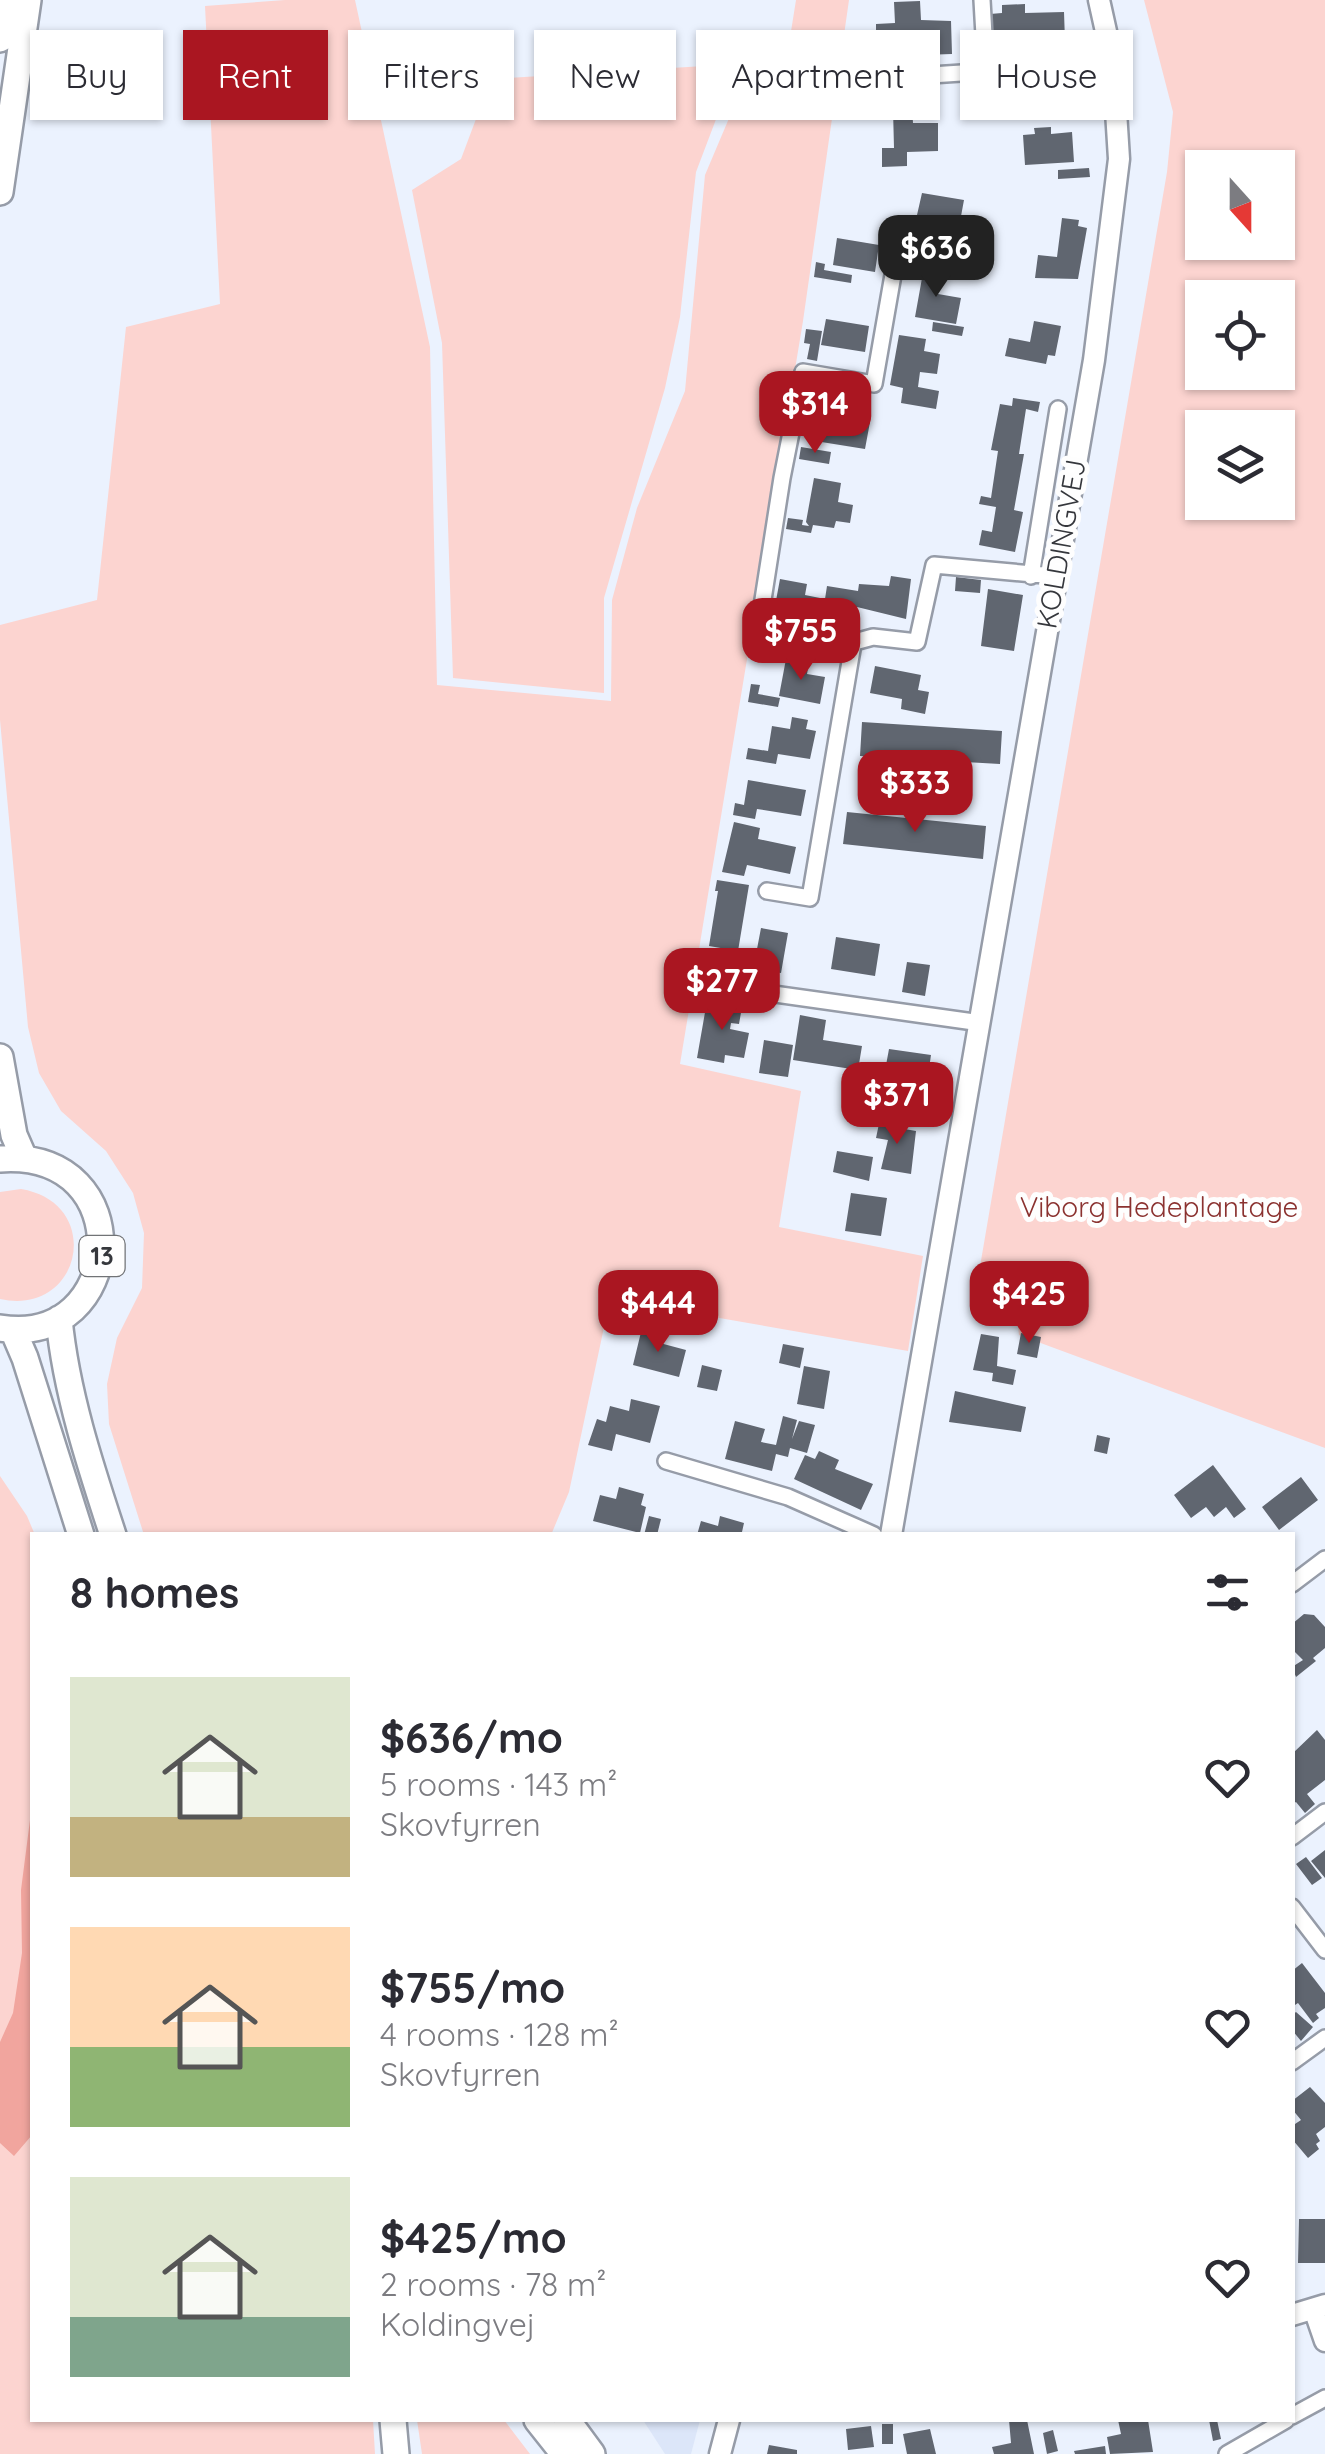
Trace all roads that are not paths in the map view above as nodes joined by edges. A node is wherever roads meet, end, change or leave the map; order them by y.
1 (6, 0) edge
2 (28, 0) edge
3 (982, 0) edge
4 (1099, 0) edge
5 (984, 30) edge
6 (1106, 30) edge
7 (0, 38) edge
8 (1117, 120) edge
9 (0, 192) edge
10 (897, 252) dead end
11 (1058, 409) dead end
12 (1031, 576) junction
13 (1055, 576) junction
14 (853, 644) junction
15 (767, 891) dead end
16 (746, 990) dead end
17 (981, 1023) junction
18 (0, 1056) edge
19 (12, 1158) edge
20 (60, 1318) junction
21 (6, 1329) edge
22 (666, 1460) dead end
23 (80, 1532) edge
24 (112, 1532) edge
25 (867, 1532) edge
26 (892, 1532) edge
27 (1325, 1559) edge
28 (1295, 1582) edge
29 (1325, 1812) edge
30 (1295, 1835) edge
31 (1295, 1911) edge
32 (1325, 1950) edge
33 (1325, 2038) edge
34 (1295, 2060) edge
35 (1320, 2307) edge
36 (1295, 2313) edge
37 (1325, 2341) edge
38 (1325, 2398) edge
39 (1295, 2414) edge
40 (394, 2422) edge
41 (539, 2422) edge
42 (568, 2422) edge
43 (728, 2422) edge
44 (1283, 2422) edge
45 (396, 2454) edge
46 (564, 2454) edge
47 (592, 2454) edge
48 (720, 2454) edge
49 (1227, 2454) edge

1 - 7 main road
2 - 9 main road
3 - 5 street
4 - 6 street, KOLDINGVEJ
8 - 13 street, KOLDINGVEJ
10 - 14 street
11 - 12 street
12 - 13 street
12 - 14 street
13 - 17 street, KOLDINGVEJ
14 - 15 street
16 - 17 street
17 - 26 street, KOLDINGVEJ
18 - 19 main road, 13
19 - 20 main road, 13
20 - 21 main road
20 - 24 main road
21 - 23 main road
22 - 25 street
27 - 28 street
29 - 30 street
31 - 32 street
33 - 34 street
35 - 36 street
35 - 37 street
38 - 39 street
40 - 45 main road
41 - 46 main road
42 - 47 main road
43 - 48 street
44 - 49 street

